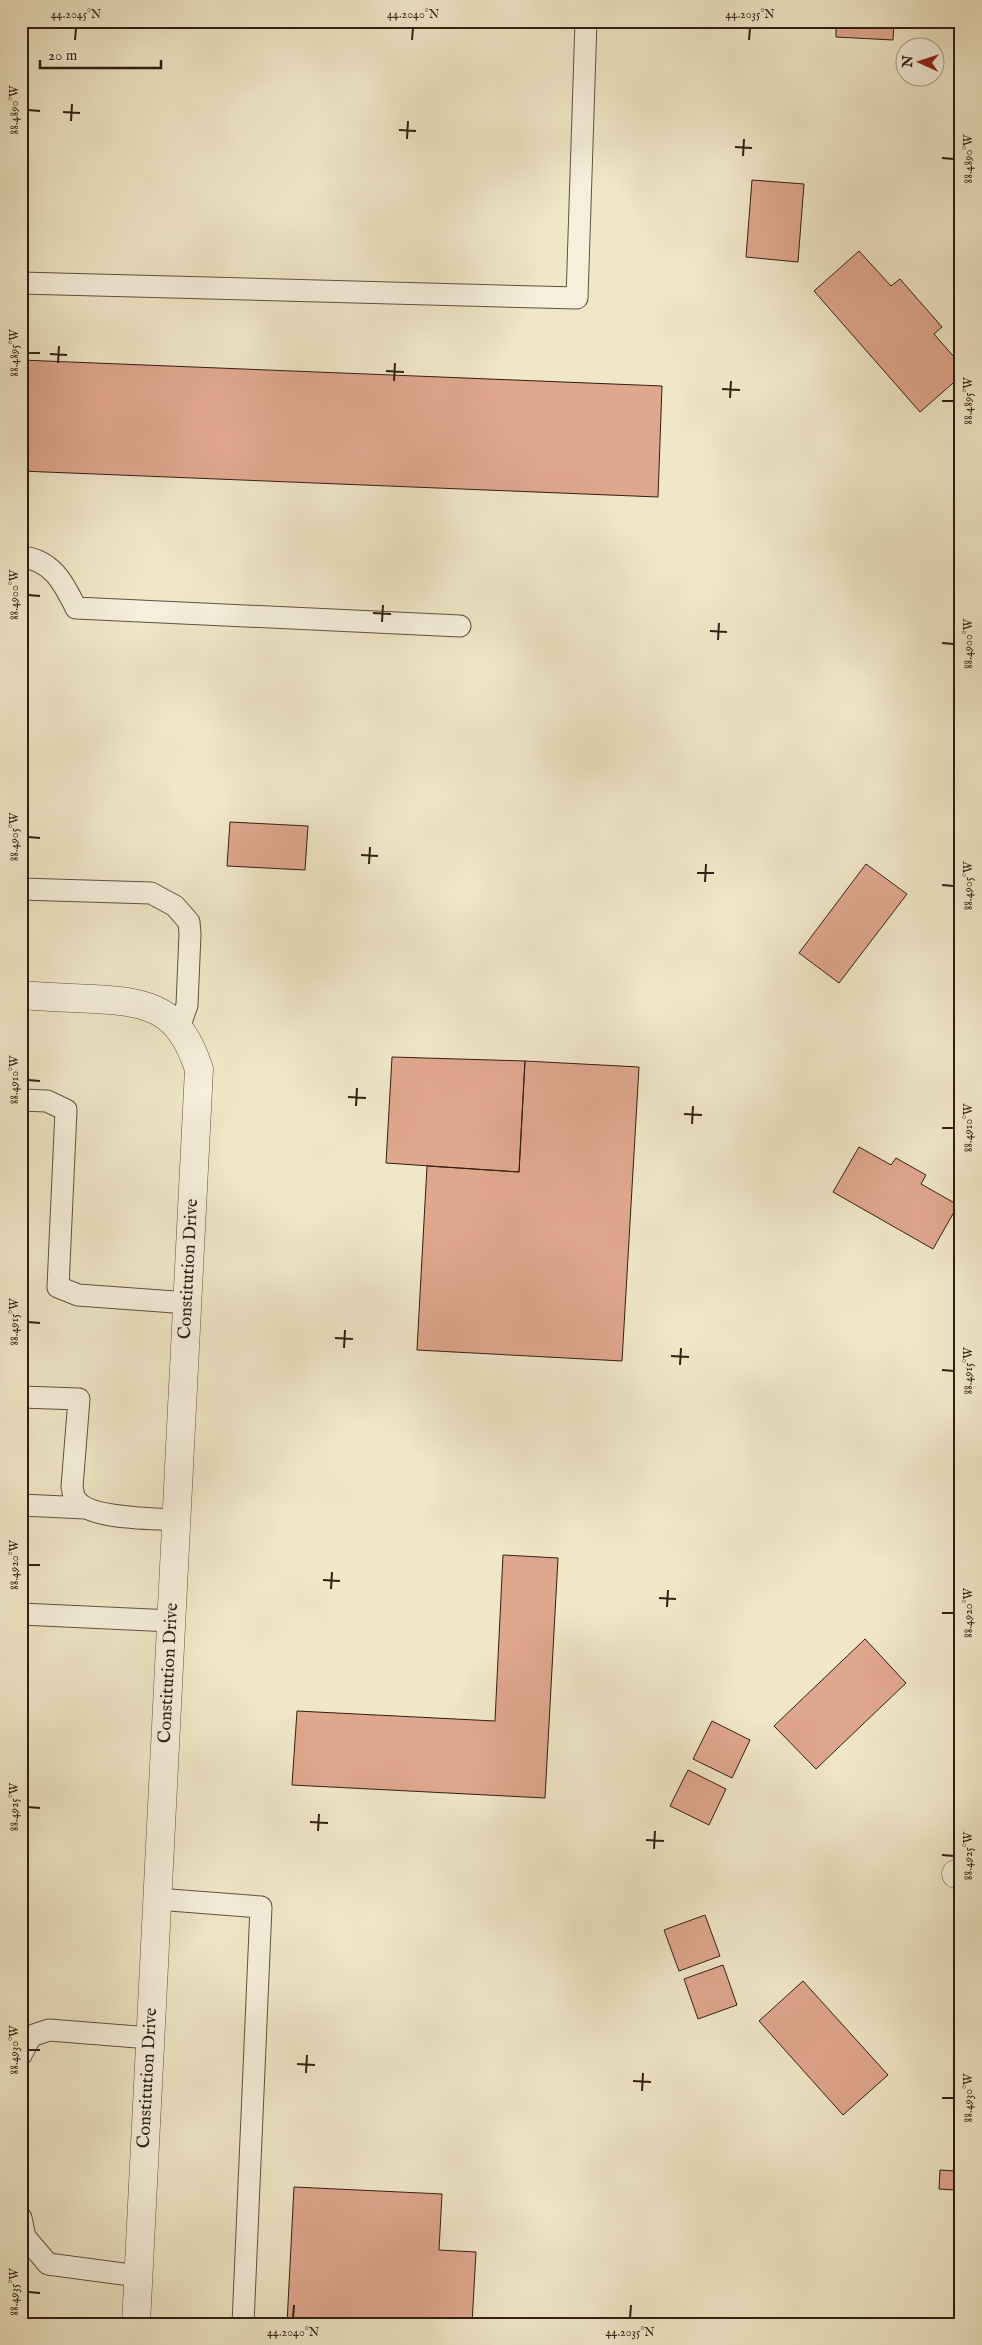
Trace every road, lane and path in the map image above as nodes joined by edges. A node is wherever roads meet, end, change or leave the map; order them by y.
1 (586, 21) edge
2 (21, 283) edge
3 (21, 557) edge
4 (460, 626) dead end
5 (21, 889) edge
6 (21, 996) edge
7 (179, 1028) junction
8 (21, 1100) edge
9 (188, 1303) junction
10 (21, 1397) edge
11 (21, 1505) edge
12 (84, 1508) junction
13 (176, 1520) junction
14 (21, 1614) edge
15 (172, 1621) junction
16 (157, 1899) junction
17 (150, 2038) junction
18 (21, 2055) edge
19 (21, 2218) edge
20 (138, 2276) junction
21 (136, 2324) edge
22 (243, 2324) edge

1 - 2 lane
3 - 4 lane
5 - 7 lane
6 - 7 street, Constitution Drive
7 - 9 street, Constitution Drive
8 - 9 lane
9 - 13 street, Constitution Drive
10 - 12 lane
11 - 12 lane
12 - 13 lane
13 - 15 street, Constitution Drive
14 - 15 lane
15 - 16 street, Constitution Drive
16 - 17 street, Constitution Drive
16 - 22 lane
17 - 18 lane
17 - 20 street, Constitution Drive
19 - 20 lane
20 - 21 street, Constitution Drive

